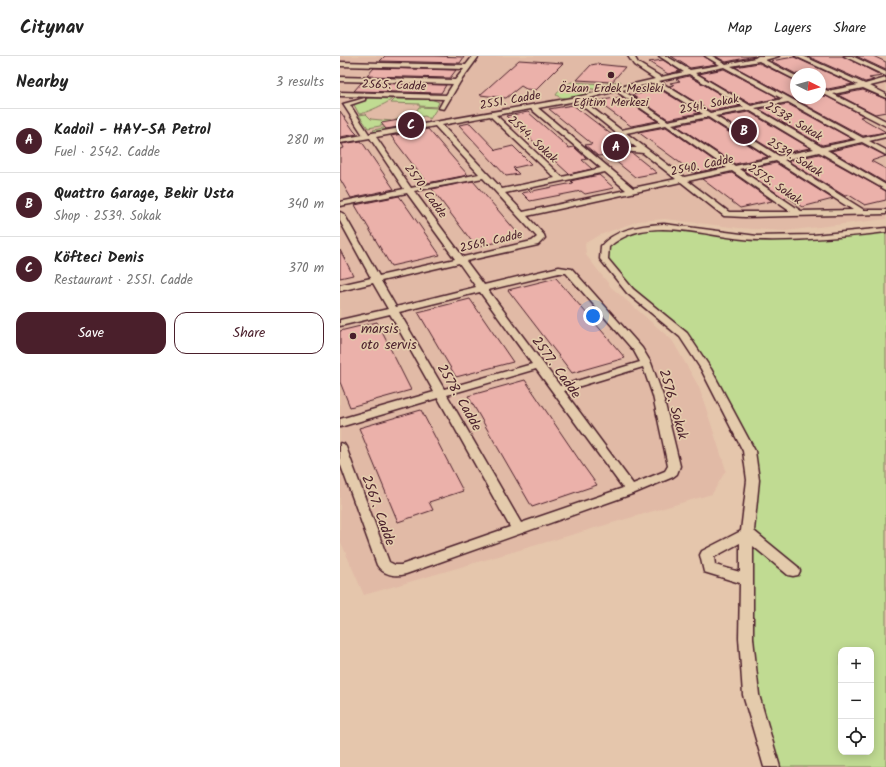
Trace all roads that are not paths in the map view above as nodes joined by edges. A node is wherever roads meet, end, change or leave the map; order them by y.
1 (369, 56) edge
2 (476, 56) edge
3 (631, 56) edge
4 (662, 56) edge
5 (708, 56) edge
6 (776, 56) edge
7 (798, 56) edge
8 (847, 56) edge
9 (757, 57) edge
10 (340, 64) edge
11 (725, 65) junction
12 (468, 67) junction
13 (355, 72) junction
14 (690, 72) junction
15 (886, 74) edge
16 (790, 75) edge
17 (340, 79) edge
18 (658, 80) junction
19 (886, 80) edge
20 (457, 82) junction
21 (344, 84) dead end
22 (864, 86) junction
23 (618, 90) junction
24 (826, 93) edge
25 (340, 94) edge
26 (370, 95) junction
27 (826, 95) edge
28 (886, 96) edge
29 (448, 97) junction
30 (577, 99) junction
31 (789, 100) junction
32 (533, 107) junction
33 (750, 108) junction
34 (491, 114) junction
35 (709, 115) junction
36 (441, 117) junction
37 (477, 117) junction
38 (667, 123) junction
39 (886, 124) edge
40 (623, 134) junction
41 (886, 135) edge
42 (369, 136) junction
43 (863, 140) junction
44 (340, 141) edge
45 (821, 150) junction
46 (645, 151) junction
47 (886, 153) edge
48 (779, 159) junction
49 (607, 169) junction
50 (734, 169) junction
51 (485, 175) junction
52 (560, 179) junction
53 (683, 180) junction
54 (886, 188) edge
55 (409, 190) junction
56 (632, 191) junction
57 (500, 192) junction
58 (340, 204) edge
59 (864, 212) junction
60 (886, 212) edge
61 (340, 214) edge
62 (800, 214) junction
63 (522, 215) junction
64 (886, 230) edge
65 (461, 260) junction
66 (376, 280) junction
67 (340, 288) edge
68 (482, 288) junction
69 (393, 310) junction
70 (340, 323) edge
71 (646, 363) junction
72 (538, 365) junction
73 (557, 390) junction
74 (440, 393) junction
75 (340, 423) edge
76 (340, 447) edge
77 (631, 490) junction
78 (518, 529) junction
79 (746, 533) junction
80 (401, 570) joint
81 (793, 571) dead end
82 (745, 579) junction
83 (772, 767) edge

1 - 13 street
2 - 12 street
3 - 18 street, 2539. Sokak
4 - 14 street, 2538. Sokak
5 - 11 street
6 - 9 street, 2551. Cadde
7 - 22 street
8 - 15 street
9 - 11 street, 2551. Cadde
9 - 16 street
10 - 13 street
11 - 14 street, 2551. Cadde
11 - 31 street
12 - 13 street
12 - 20 street
13 - 17 street
13 - 20 street
13 - 21 street
14 - 18 street, 2551. Cadde
14 - 33 street, 2538. Sokak
18 - 23 street, 2551. Cadde
18 - 35 street, 2539. Sokak
19 - 22 street
20 - 29 street
22 - 24 street
22 - 28 street
23 - 30 street, 2551. Cadde
23 - 38 street, 2575. Sokak
25 - 26 street, 2565. Cadde
26 - 29 street, 2565. Cadde
26 - 42 street, 2570. Cadde
27 - 39 street
29 - 36 street
30 - 32 street, 2551. Cadde
30 - 40 street
31 - 33 street, 2541. Sokak
31 - 43 street
32 - 34 street, 2551. Cadde
32 - 49 street
33 - 35 street, 2541. Sokak
33 - 45 street, 2538. Sokak
34 - 37 street, 2551. Cadde
34 - 52 street, 2544. Sokak
35 - 38 street, 2541. Sokak
35 - 48 street, 2539. Sokak
36 - 37 street
36 - 37 street, 2551. Cadde
36 - 42 street, 2551. Cadde
36 - 51 street, 2569. Cadde
38 - 40 street, 2541. Sokak
38 - 50 street, 2575. Sokak
40 - 46 street
40 - 46 street
41 - 43 street, 2540. Cadde
42 - 44 street, 2551. Cadde
42 - 55 street, 2570. Cadde
43 - 45 street, 2540. Cadde
43 - 47 street
45 - 48 street, 2540. Cadde
45 - 54 street, 2538. Sokak
46 - 53 street
48 - 50 street, 2540. Cadde
48 - 59 street, 2539. Sokak
49 - 52 street
49 - 56 street
50 - 53 street, 2540. Cadde
50 - 62 street, 2575. Sokak
51 - 55 street
51 - 57 street, 2569. Cadde
52 - 57 street
53 - 56 street, 2540. Cadde
53 - 62 street
55 - 58 street
55 - 65 street, 2570. Cadde
56 - 63 street, 2540. Cadde
57 - 63 street, 2569. Cadde
59 - 60 street
59 - 62 street
61 - 66 street, 2578. Cadde
63 - 65 street, 2569. Cadde
64 - 79 street
65 - 66 street, 2569. Cadde
65 - 68 street, 2577. Cadde
66 - 67 street, 2569. Cadde
66 - 69 street, 2578. Cadde
68 - 69 street, 2576. Sokak
68 - 71 street, 2576. Sokak
68 - 72 street, 2577. Cadde
69 - 70 street, 2576. Sokak
69 - 74 street, 2578. Cadde
71 - 73 street
71 - 77 street, 2576. Sokak
72 - 73 street, 2577. Cadde
72 - 74 street
73 - 77 street, 2577. Cadde
74 - 75 street
74 - 78 street, 2578. Cadde
76 - 80 street, 2567. Cadde
77 - 78 street, 2576. Sokak
78 - 80 street, 2576. Sokak
79 - 81 street
79 - 82 street
79 - 82 street
82 - 83 street

